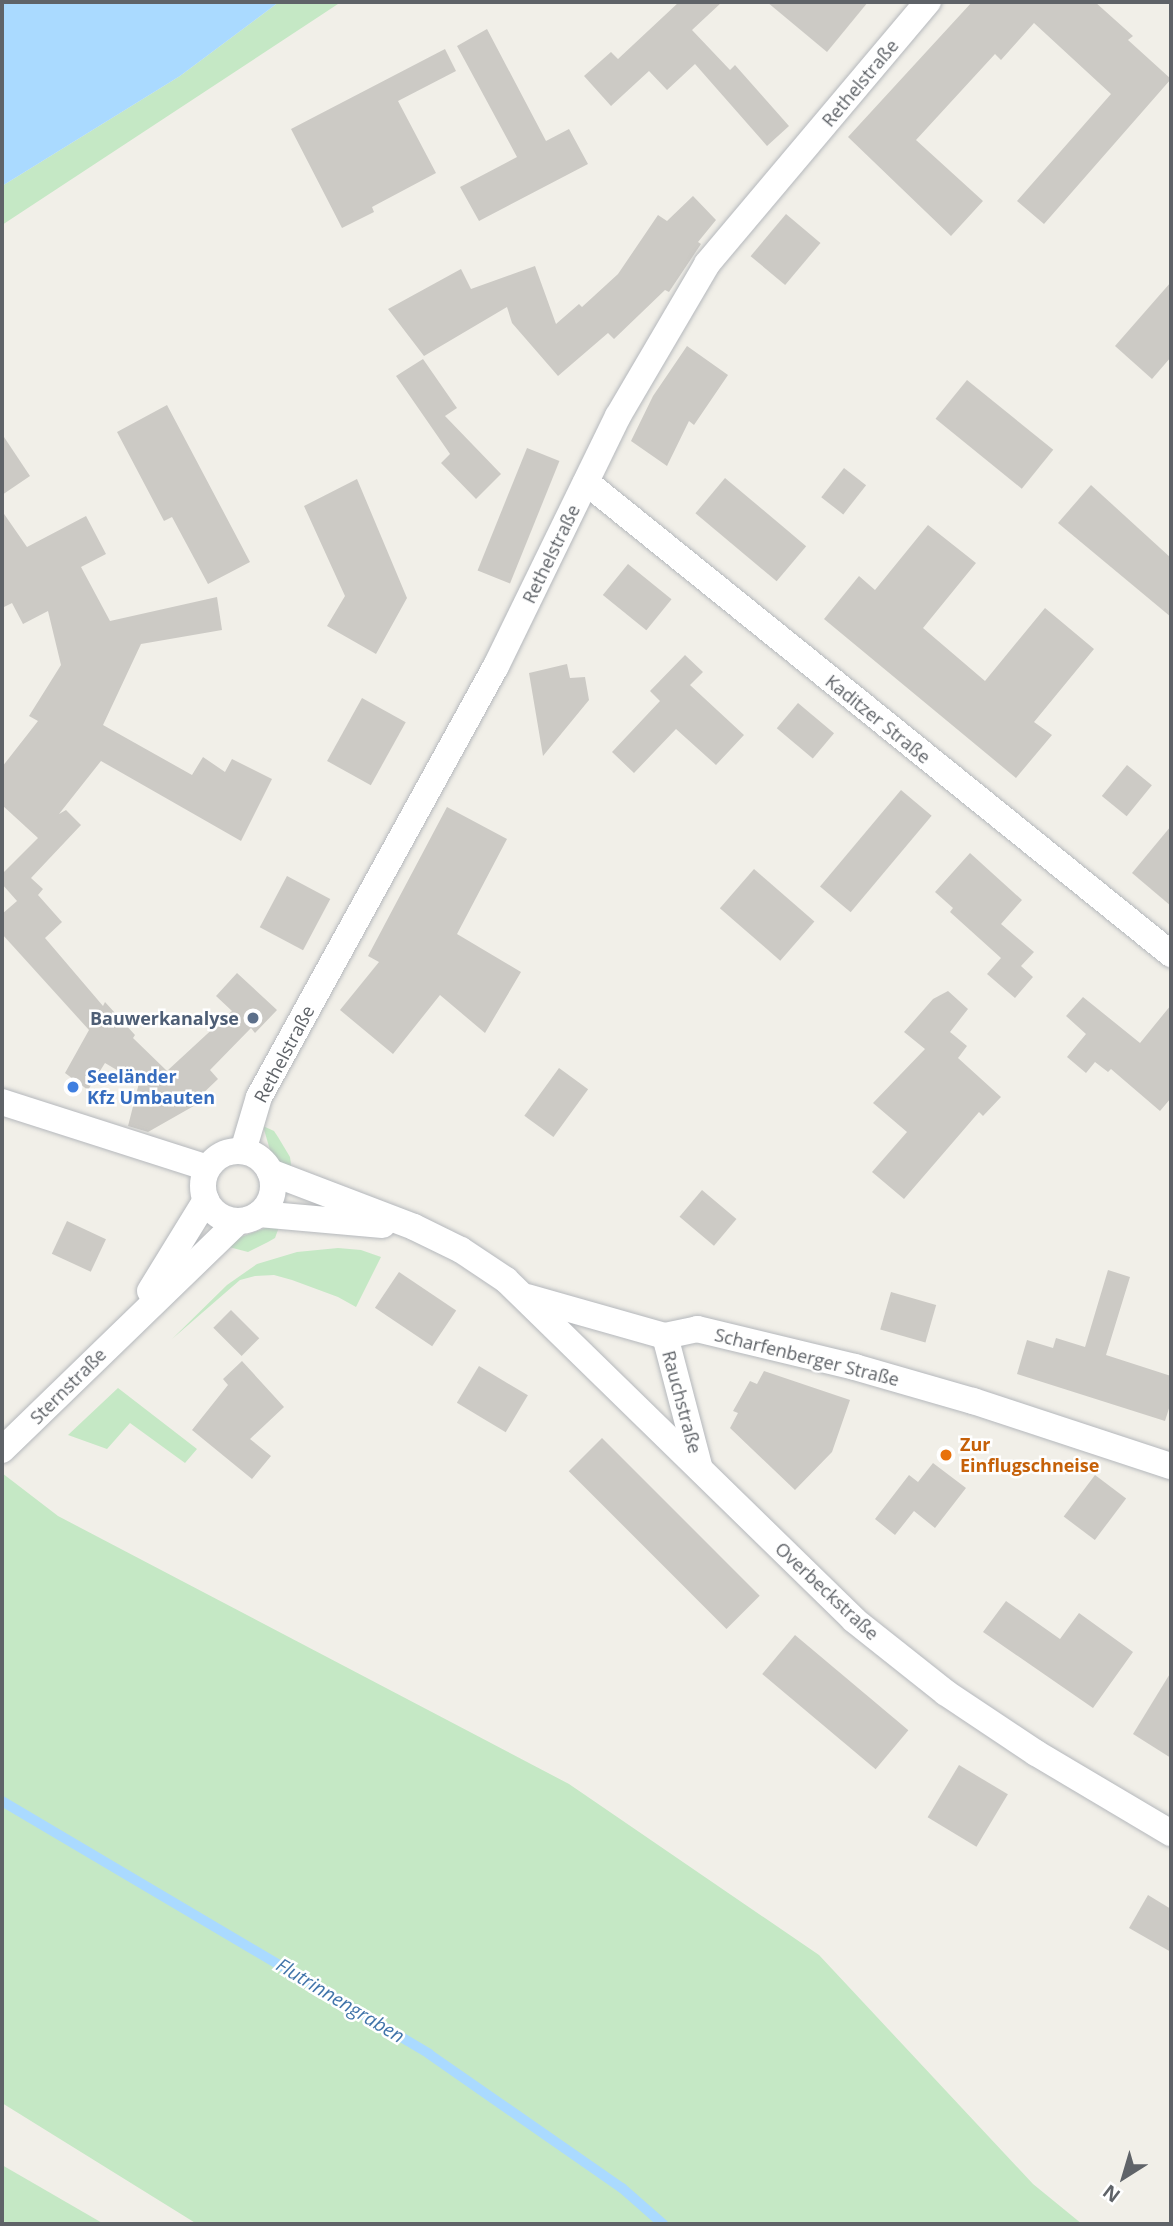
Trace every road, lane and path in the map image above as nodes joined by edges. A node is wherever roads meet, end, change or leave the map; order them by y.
1 (928, 2) edge
2 (586, 482) junction
3 (1171, 954) edge
4 (2, 1102) edge
5 (243, 1151) junction
6 (207, 1168) junction
7 (270, 1172) junction
8 (205, 1200) junction
9 (249, 1218) junction
10 (414, 1227) junction
11 (525, 1296) junction
12 (133, 1320) junction
13 (665, 1336) junction
14 (5, 1447) edge
15 (1171, 1466) edge
16 (699, 1467) junction
17 (1171, 1833) edge

1 - 2 street, Rethelstraße
2 - 3 street, Kaditzer Straße
2 - 5 street, Rethelstraße
4 - 6 street
5 - 6 street
5 - 7 street
6 - 8 street
7 - 9 street
7 - 10 street, Scharfenberger Straße
8 - 9 street
8 - 12 street, Sternstraße
9 - 10 street, Scharfenberger Straße
9 - 12 street, Sternstraße
10 - 11 street, Scharfenberger Straße
11 - 13 street, Scharfenberger Straße
11 - 16 street, Overbeckstraße
12 - 14 street, Sternstraße
13 - 15 street, Scharfenberger Straße
13 - 16 street, Rauchstraße
16 - 17 street, Overbeckstraße

